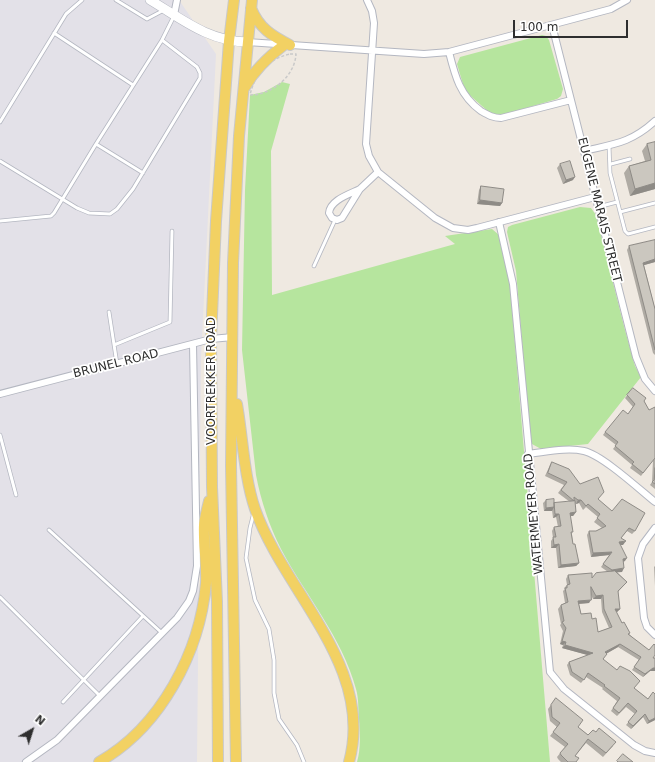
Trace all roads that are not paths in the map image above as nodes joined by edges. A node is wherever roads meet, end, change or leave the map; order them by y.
1 (82, 0) edge
2 (116, 0) edge
3 (150, 0) edge
4 (177, 0) edge
5 (234, 0) edge
6 (367, 0) edge
7 (627, 0) edge
8 (251, 3) edge
9 (165, 9) junction
10 (174, 15) junction
11 (552, 25) junction
12 (54, 33) junction
13 (162, 40) junction
14 (229, 41) junction
15 (247, 42) junction
16 (290, 48) junction
17 (372, 50) junction
18 (448, 52) junction
19 (133, 85) junction
20 (244, 91) junction
21 (571, 100) junction
22 (655, 121) edge
23 (0, 122) edge
24 (96, 144) junction
25 (609, 145) junction
26 (584, 151) junction
27 (630, 159) dead end
28 (0, 161) edge
29 (611, 164) junction
30 (378, 172) junction
31 (143, 173) junction
32 (360, 189) junction
33 (595, 196) junction
34 (62, 200) junction
35 (617, 202) junction
36 (655, 203) edge
37 (598, 207) junction
38 (620, 212) junction
39 (335, 220) junction
40 (0, 221) edge
41 (499, 222) junction
42 (655, 227) edge
43 (172, 231) dead end
44 (314, 266) dead end
45 (109, 312) dead end
46 (233, 337) junction
47 (211, 339) junction
48 (193, 344) junction
49 (114, 345) junction
50 (117, 364) junction
51 (233, 379) junction
52 (655, 391) edge
53 (0, 394) edge
54 (0, 435) edge
55 (528, 454) junction
56 (212, 487) junction
57 (16, 495) dead end
58 (655, 502) edge
59 (255, 508) junction
60 (655, 528) edge
61 (49, 530) dead end
62 (0, 597) edge
63 (143, 616) junction
64 (162, 633) junction
65 (655, 635) edge
66 (84, 679) junction
67 (100, 696) junction
68 (63, 702) dead end
69 (655, 753) edge
70 (26, 762) edge
71 (99, 762) edge
72 (218, 762) edge
73 (236, 762) edge
74 (304, 762) edge
75 (349, 762) edge

1 - 12 lane
2 - 9 lane
3 - 9 main road
4 - 10 street
5 - 14 main road, VOORTREKKER ROAD
6 - 17 street
7 - 11 street
8 - 15 main road, VOORTREKKER ROAD
8 - 16 main road
9 - 10 main road
10 - 13 lane
10 - 14 main road
11 - 18 street
11 - 21 street, EUGENE MARAIS STREET
12 - 19 lane
12 - 23 lane
13 - 19 lane
13 - 31 lane
14 - 15 main road
14 - 47 main road, VOORTREKKER ROAD
15 - 16 street
15 - 20 main road, VOORTREKKER ROAD
16 - 17 street
16 - 20 main road
17 - 18 street
17 - 30 street
18 - 21 street
19 - 24 lane
20 - 46 main road, VOORTREKKER ROAD
21 - 26 street, EUGENE MARAIS STREET
22 - 25 street
24 - 31 lane
24 - 34 lane
25 - 26 street
25 - 29 lane
26 - 33 street, EUGENE MARAIS STREET
27 - 29 lane
28 - 34 lane
29 - 35 lane
30 - 32 street
30 - 41 street
31 - 34 lane
32 - 39 street
32 - 39 street
33 - 37 street, EUGENE MARAIS STREET
33 - 41 street
34 - 40 lane
35 - 37 lane
35 - 38 lane
36 - 38 lane
37 - 52 street, EUGENE MARAIS STREET
38 - 42 lane
39 - 44 lane
41 - 55 street, WATERMEYER ROAD
43 - 49 lane
45 - 49 lane
46 - 47 street, BRUNEL ROAD
46 - 51 main road, VOORTREKKER ROAD
47 - 48 street, BRUNEL ROAD
47 - 56 main road, VOORTREKKER ROAD
48 - 50 street, BRUNEL ROAD
48 - 64 street
49 - 50 lane
50 - 53 street, BRUNEL ROAD
51 - 59 main road
51 - 73 main road, VOORTREKKER ROAD
54 - 57 lane
55 - 58 street
55 - 69 street, WATERMEYER ROAD
56 - 71 main road
56 - 72 main road, VOORTREKKER ROAD
59 - 74 lane
59 - 75 main road
60 - 65 street
61 - 63 lane
62 - 66 lane
63 - 64 lane
63 - 66 lane
64 - 67 street
66 - 67 lane
66 - 68 lane
67 - 70 street

